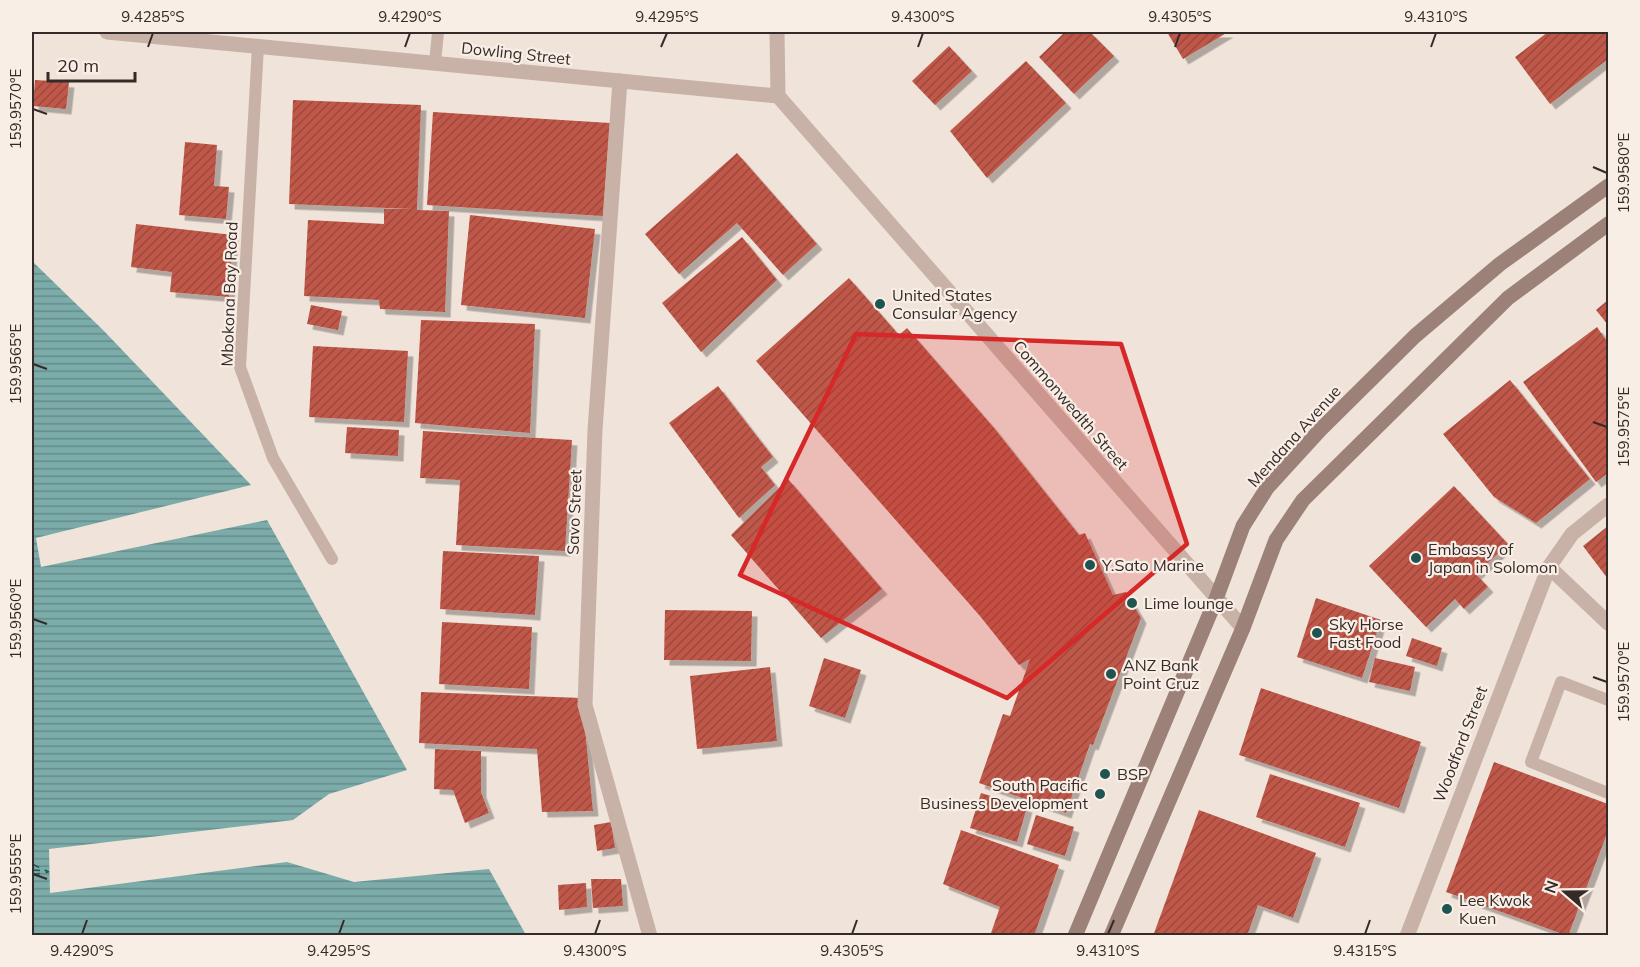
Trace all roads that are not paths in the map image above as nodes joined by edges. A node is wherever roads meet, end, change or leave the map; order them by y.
1 (107, 32) edge
2 (438, 32) edge
3 (777, 32) edge
4 (258, 46) junction
5 (435, 63) junction
6 (620, 81) junction
7 (778, 96) junction
8 (1608, 186) edge
9 (1608, 224) edge
10 (1608, 505) edge
11 (332, 559) dead end
12 (1549, 567) junction
13 (1216, 600) junction
14 (1608, 622) edge
15 (1243, 628) junction
16 (1608, 700) edge
17 (1608, 793) edge
18 (650, 936) edge
19 (1075, 936) edge
20 (1111, 936) edge
21 (1407, 936) edge

1 - 4 street, Dowling Street
2 - 5 lane
3 - 7 street
4 - 5 street, Dowling Street
4 - 11 lane, Mbokona Bay Road
5 - 6 street, Dowling Street
6 - 7 street, Dowling Street
6 - 18 street, Savo Street
7 - 13 street, Commonwealth Street
8 - 13 main road, Mendana Avenue
9 - 15 main road
10 - 12 street, Woodford Street
12 - 14 street
12 - 21 street, Woodford Street
13 - 15 street, Commonwealth Street
13 - 19 main road, Mendana Avenue
15 - 20 main road
16 - 17 lane

